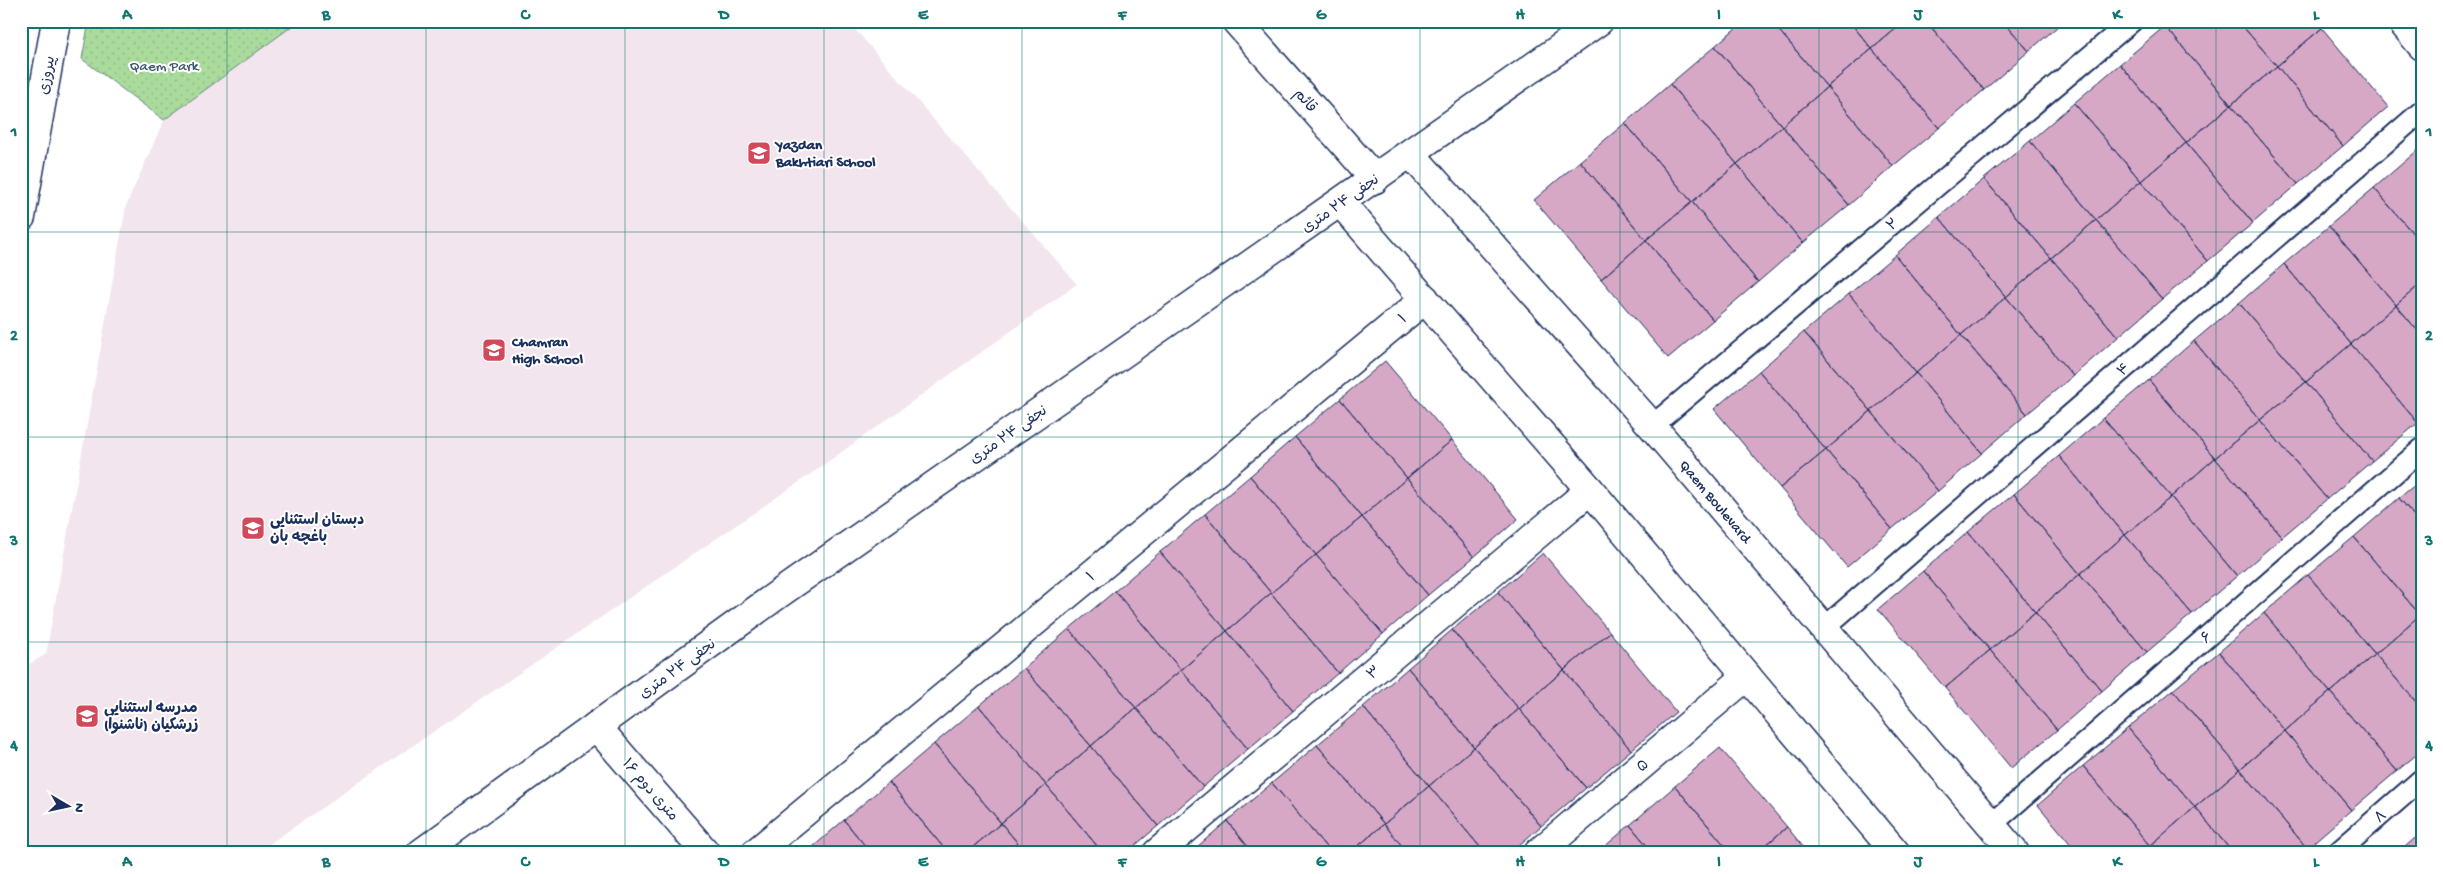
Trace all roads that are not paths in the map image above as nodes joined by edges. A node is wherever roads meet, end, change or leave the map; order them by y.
1 (56, 21) edge
2 (1236, 21) edge
3 (1599, 21) edge
4 (2132, 21) edge
5 (2401, 21) edge
6 (2422, 46) edge
7 (2422, 111) edge
8 (1411, 154) junction
9 (1375, 179) junction
10 (1341, 203) junction
11 (21, 217) edge
12 (1425, 299) junction
13 (1652, 426) junction
14 (2422, 449) edge
15 (1590, 490) junction
16 (1824, 628) junction
17 (1747, 676) junction
18 (596, 726) junction
19 (2422, 779) edge
20 (1991, 825) junction
21 (421, 853) edge
22 (706, 853) edge
23 (755, 853) edge
24 (1157, 853) edge
25 (1538, 853) edge
26 (1896, 853) edge
27 (2015, 853) edge
28 (2338, 853) edge

1 - 11 street, پیروزی
2 - 9 street, قائم
3 - 8 street, نجفی ۲۴ متری
4 - 13 lane, ۲
5 - 6 street
7 - 16 lane, ۴
8 - 9 street, نجفی ۲۴ متری
8 - 13 street, Qaem Boulevard
9 - 10 street, نجفی ۲۴ متری
10 - 12 street
10 - 18 street, نجفی ۲۴ متری
12 - 15 street
12 - 23 street, ۱
13 - 16 street, Qaem Boulevard
14 - 20 lane, ۶
15 - 17 street
15 - 24 street, ۳
16 - 20 street, Qaem Boulevard
17 - 25 street, ۵
17 - 26 street
18 - 21 street, نجفی ۲۴ متری
18 - 22 street, ۱۶ متری دوم
19 - 28 lane, ۸
20 - 27 street, Qaem Boulevard

